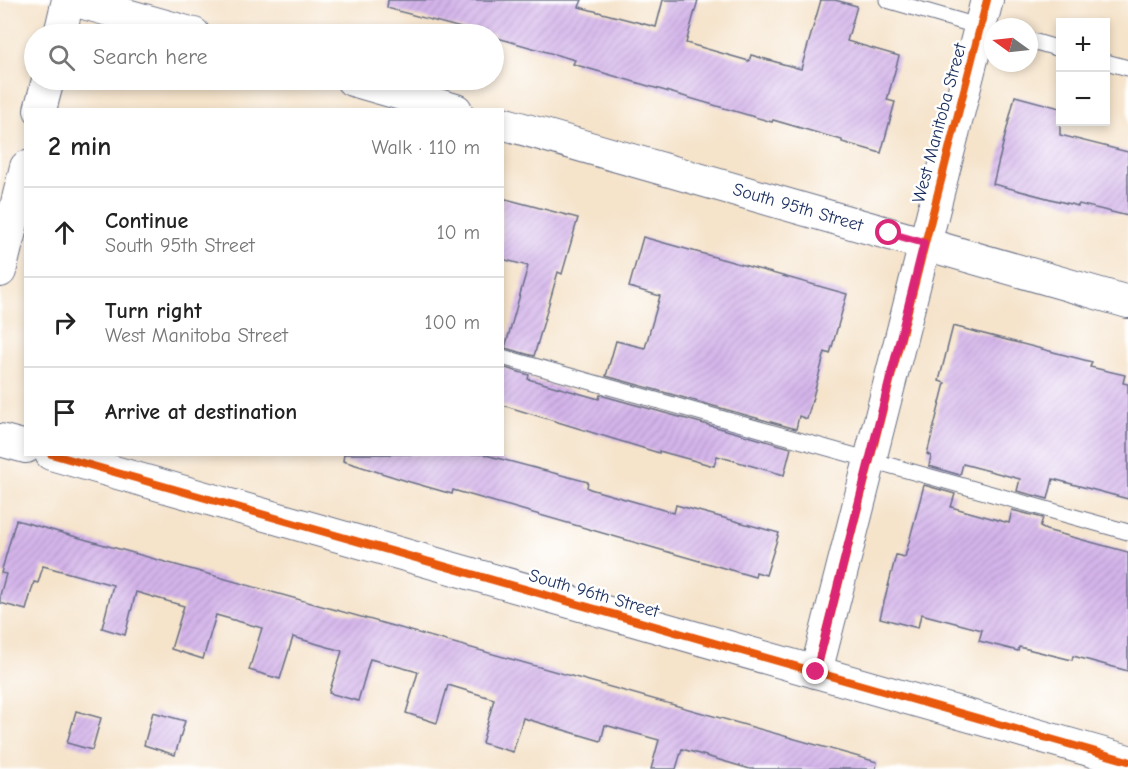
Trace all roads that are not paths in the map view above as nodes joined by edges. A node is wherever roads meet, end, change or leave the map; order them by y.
1 (71, 0) edge
2 (887, 0) edge
3 (984, 19) edge
4 (63, 24) edge
5 (158, 24) edge
6 (984, 26) edge
7 (1038, 43) edge
8 (1056, 48) edge
9 (1110, 63) edge
10 (1128, 68) edge
11 (45, 90) edge
12 (387, 90) edge
13 (41, 108) edge
14 (449, 108) edge
15 (504, 124) edge
16 (24, 183) edge
17 (19, 222) edge
18 (924, 243) junction
19 (0, 271) edge
20 (1128, 302) edge
21 (504, 358) edge
22 (0, 440) edge
23 (24, 446) edge
24 (58, 456) edge
25 (870, 459) junction
26 (1128, 532) edge
27 (816, 672) junction
28 (1128, 761) edge

1 - 4 street
1 - 5 street
2 - 3 lane
6 - 18 street, West Manitoba Street
7 - 8 lane
9 - 10 lane
11 - 13 street
12 - 14 street
15 - 18 street, South 95th Street
16 - 17 street
17 - 19 street
18 - 20 street, South 95th Street
18 - 25 street, West Manitoba Street
21 - 25 lane
22 - 23 street
24 - 27 street, South 96th Street
25 - 26 lane
25 - 27 street, West Manitoba Street
27 - 28 street, South 96th Street

